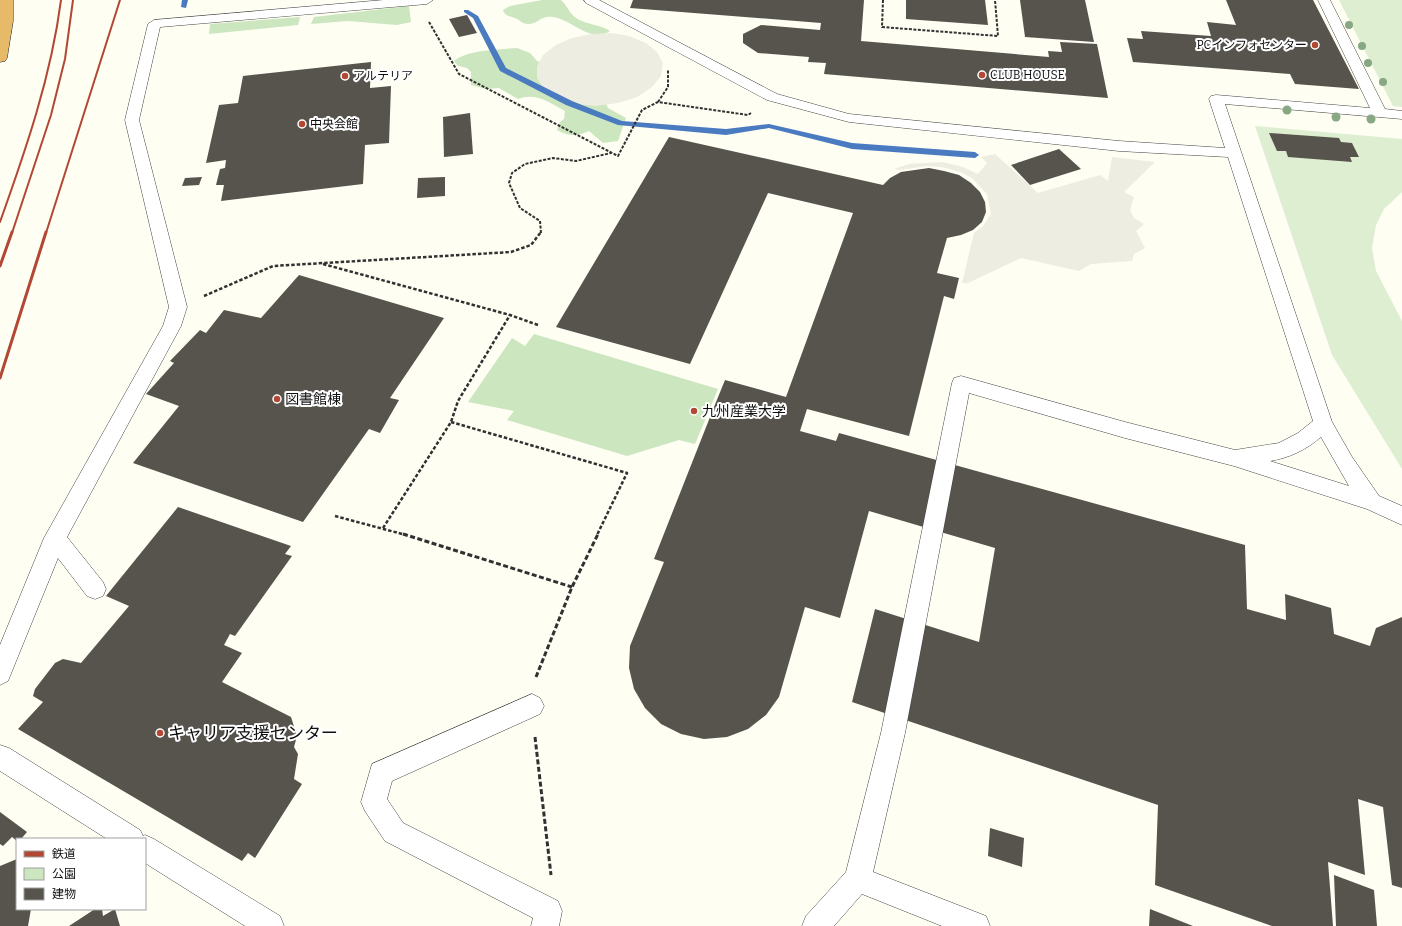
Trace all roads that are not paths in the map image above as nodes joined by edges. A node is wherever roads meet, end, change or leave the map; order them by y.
1 (6, 0) edge
2 (427, 0) edge
3 (590, 0) edge
4 (1324, 0) edge
5 (0, 58) edge
6 (1380, 113) junction
7 (1402, 115) edge
8 (1233, 153) junction
9 (1323, 423) junction
10 (1234, 458) junction
11 (1372, 502) junction
12 (1402, 516) edge
13 (55, 538) junction
14 (95, 589) dead end
15 (0, 673) edge
16 (532, 706) road end
17 (0, 757) edge
18 (129, 838) edge
19 (146, 849) edge
20 (858, 878) junction
21 (547, 919) edge
22 (270, 926) edge
23 (816, 926) edge
24 (976, 926) edge

1 - 5 highway
2 - 13 lane
3 - 8 lane
4 - 6 lane
6 - 7 lane
6 - 8 lane
8 - 9 lane
9 - 10 lane
9 - 11 lane
10 - 11 lane
10 - 20 lane
11 - 12 lane
13 - 14 lane
13 - 15 lane
16 - 21 lane
17 - 18 lane
19 - 22 lane
20 - 23 lane
20 - 24 lane

